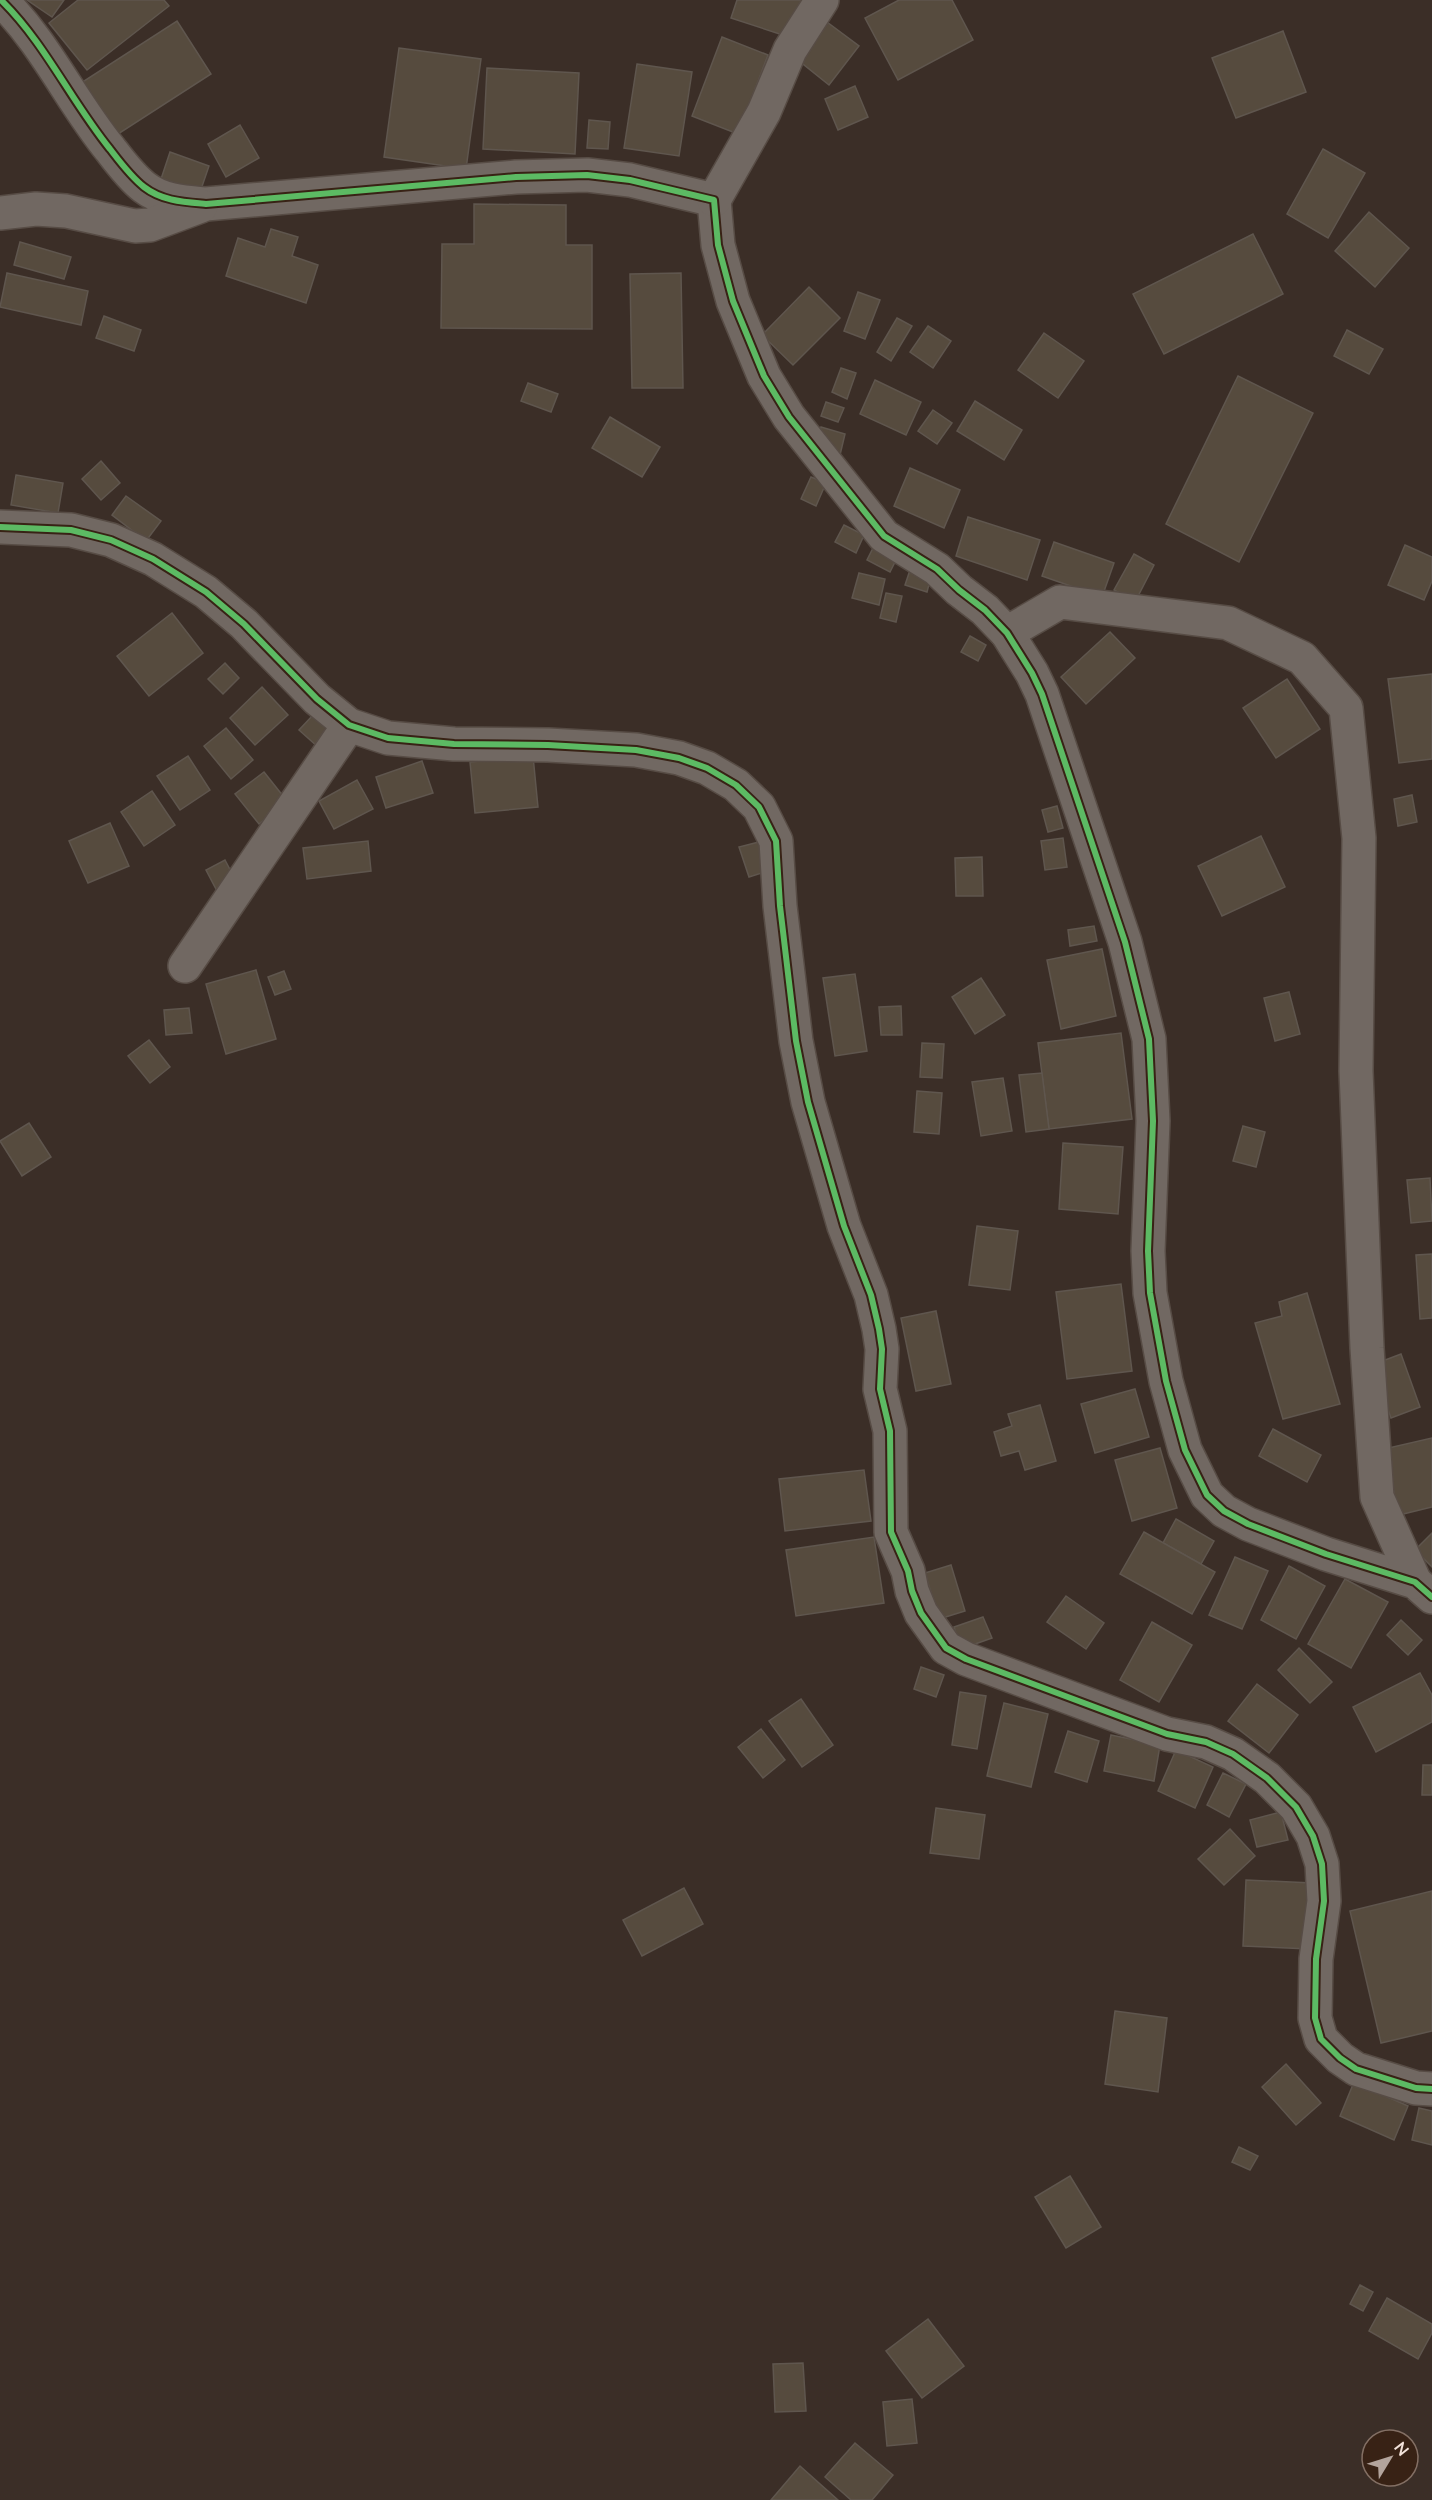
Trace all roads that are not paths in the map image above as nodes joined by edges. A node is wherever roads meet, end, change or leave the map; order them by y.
1 (1, 0) edge
2 (822, 0) edge
3 (714, 200) junction
4 (206, 204) junction
5 (0, 213) edge
6 (0, 527) edge
7 (1007, 633) junction
8 (349, 725) junction
9 (184, 966) dead end
10 (1424, 1589) edge
11 (1432, 2090) edge

1 - 4 street
2 - 3 street
3 - 4 street
3 - 7 street
4 - 5 street
6 - 8 street
7 - 10 street
7 - 10 street
8 - 9 street
8 - 11 street

